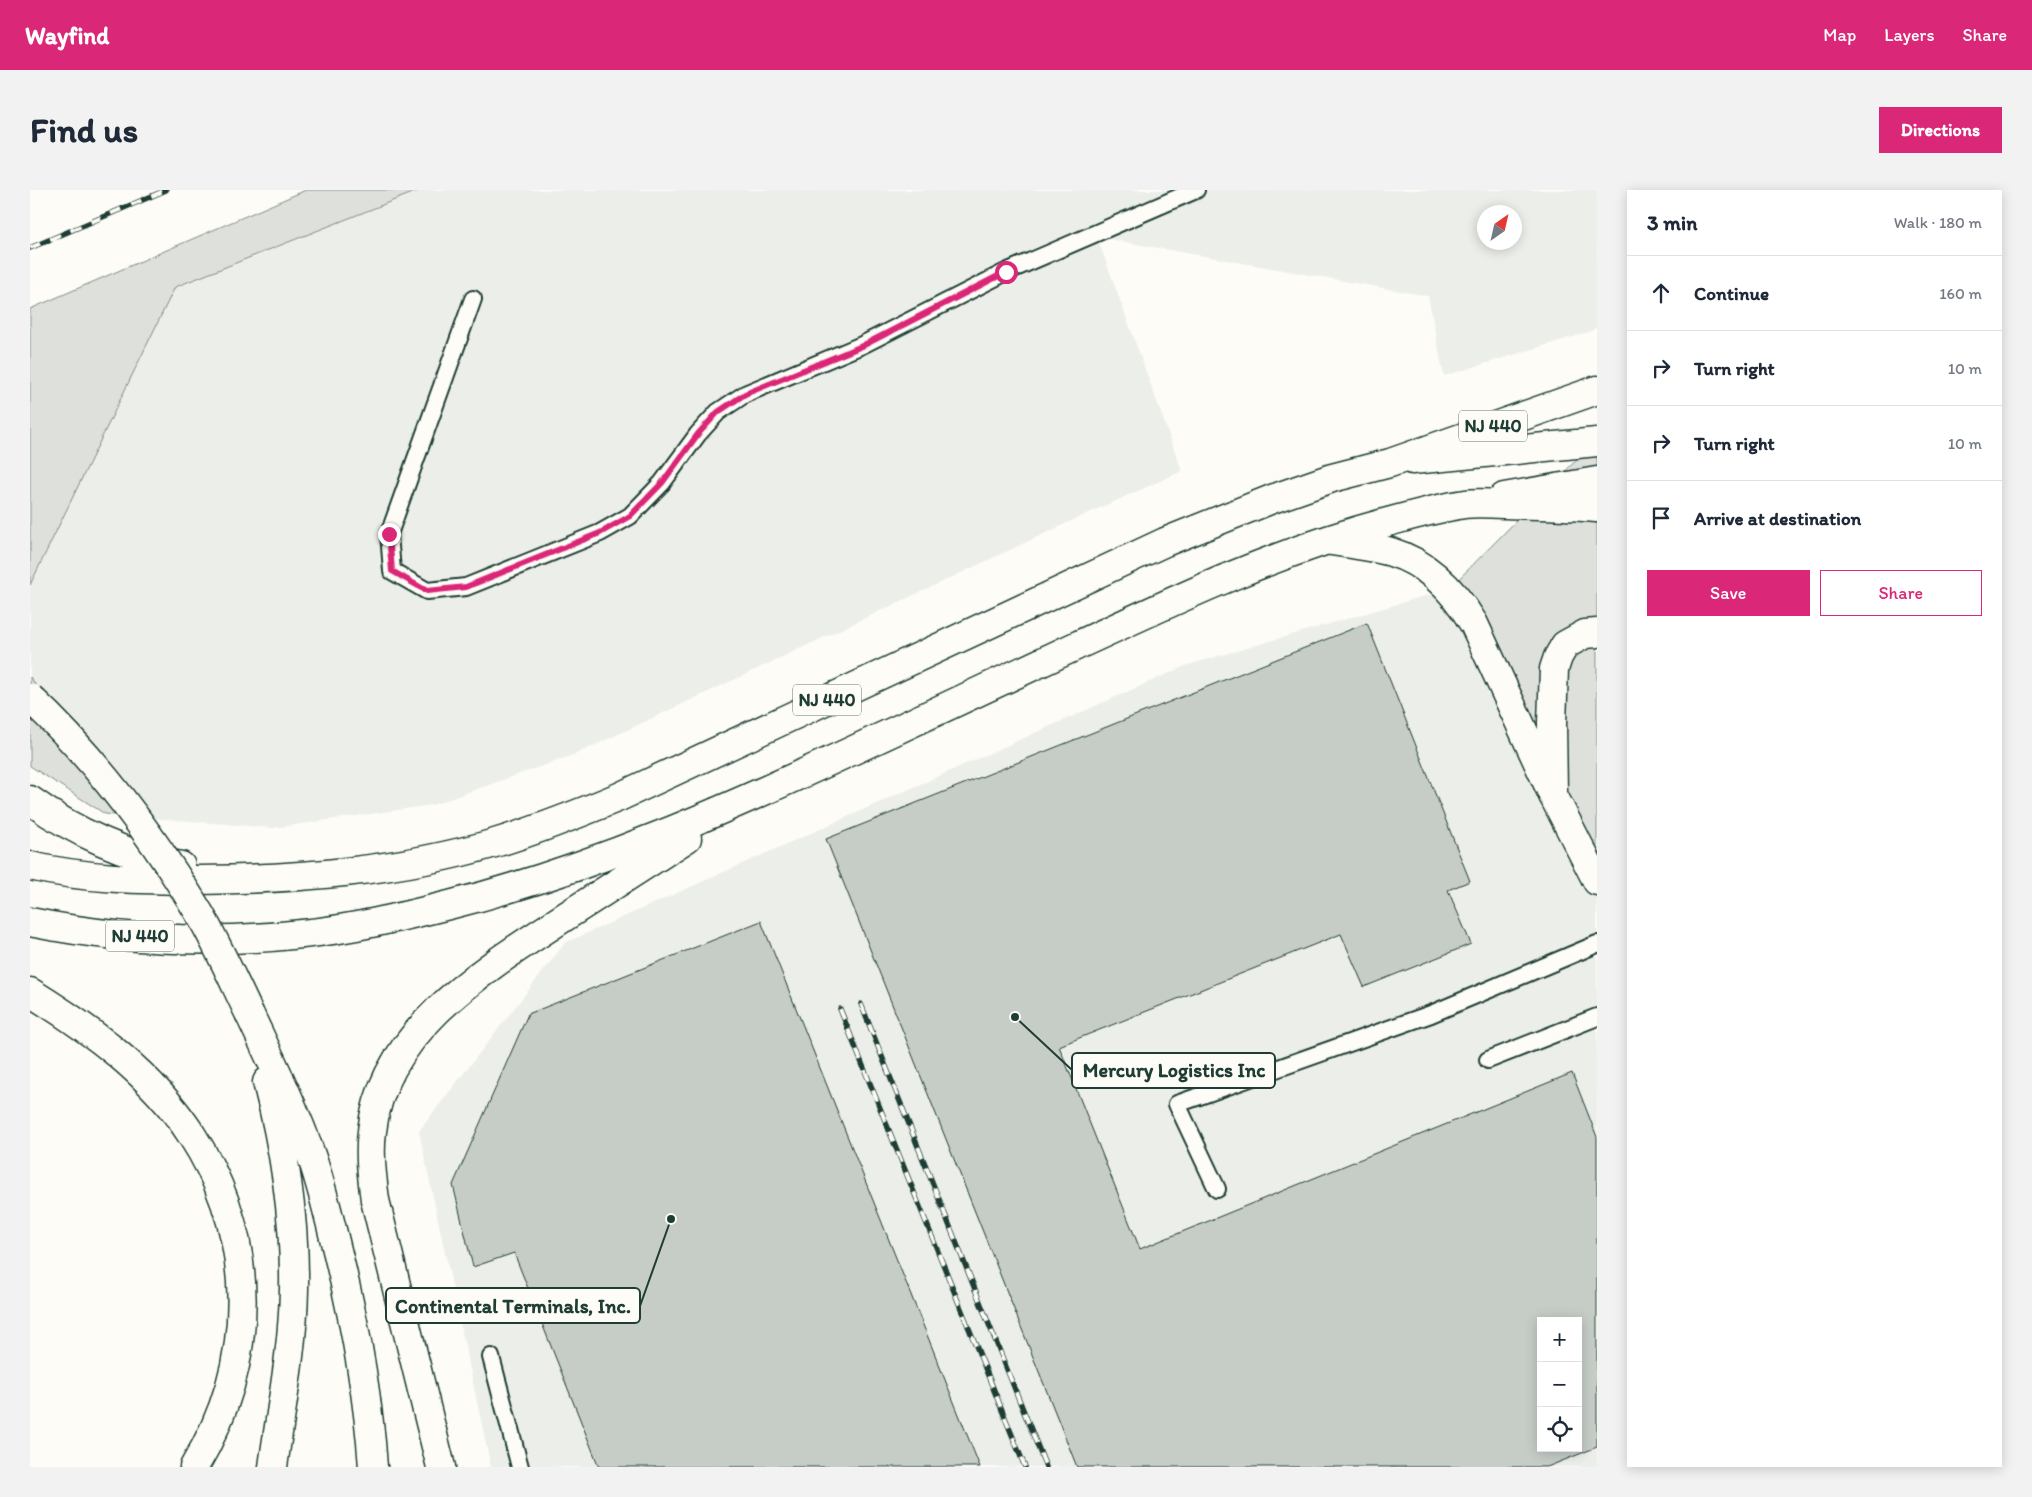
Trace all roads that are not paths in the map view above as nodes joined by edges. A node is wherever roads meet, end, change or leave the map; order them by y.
1 (1196, 190) edge
2 (473, 298) dead end
3 (1597, 390) edge
4 (1597, 442) edge
5 (1390, 463) junction
6 (1597, 481) edge
7 (1468, 504) junction
8 (1597, 508) edge
9 (1327, 540) junction
10 (1597, 633) edge
11 (30, 698) edge
12 (1554, 795) junction
13 (30, 800) edge
14 (744, 801) junction
15 (30, 866) edge
16 (249, 880) junction
17 (1597, 881) edge
18 (30, 922) edge
19 (1597, 944) edge
20 (30, 992) edge
21 (250, 1015) junction
22 (1597, 1017) edge
23 (1488, 1060) dead end
24 (1217, 1189) dead end
25 (491, 1357) dead end
26 (194, 1467) edge
27 (273, 1467) edge
28 (373, 1467) edge
29 (441, 1467) edge
30 (520, 1467) edge

1 - 2 lane
3 - 5 main road, NJ 440
4 - 5 main road
5 - 16 main road, NJ 440
6 - 7 main road
7 - 8 main road, NJ 440
7 - 9 main road, NJ 440
9 - 12 main road
9 - 14 main road, NJ 440
10 - 12 main road
11 - 21 main road, bridge
12 - 17 main road
13 - 16 main road
14 - 18 main road, NJ 440
14 - 29 main road
15 - 16 main road, NJ 440
19 - 24 lane
20 - 26 main road
21 - 27 main road
21 - 28 main road
22 - 23 lane
25 - 30 lane

